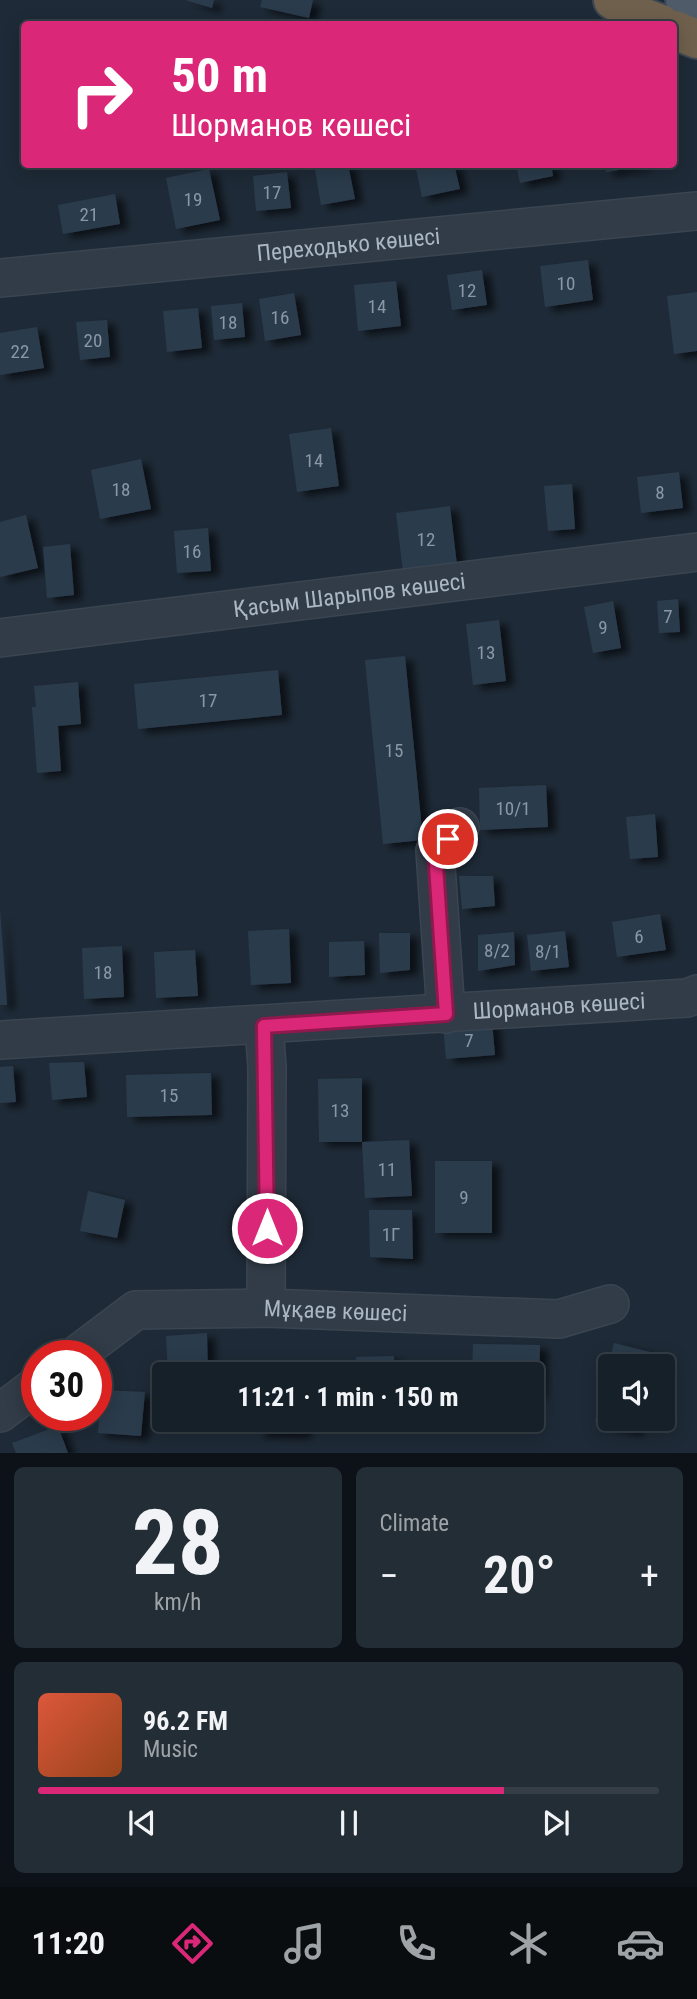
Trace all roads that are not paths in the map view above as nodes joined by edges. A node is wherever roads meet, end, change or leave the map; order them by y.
1 (613, 0) edge
2 (685, 0) edge
3 (697, 5) edge
4 (652, 21) edge
5 (677, 31) edge
6 (697, 39) edge
7 (697, 211) edge
8 (0, 278) edge
9 (697, 552) edge
10 (0, 638) edge
11 (460, 827) dead end
12 (697, 994) edge
13 (446, 1014) junction
14 (264, 1026) junction
15 (0, 1040) edge
16 (610, 1304) dead end
17 (266, 1308) junction
18 (96, 1340) edge
19 (21, 1397) edge
20 (0, 1413) edge

1 - 4 highway
2 - 3 main road
5 - 6 highway
7 - 8 street, Переходько көшесі
9 - 10 street, Қасым Шарыпов көшесі
11 - 13 street
12 - 13 street, Шорманов көшесі
13 - 14 street, Шорманов көшесі
14 - 15 street, Шорманов көшесі
14 - 17 street
16 - 17 street, Мұқаев көшесі
17 - 18 street, Мұқаев көшесі
19 - 20 street

